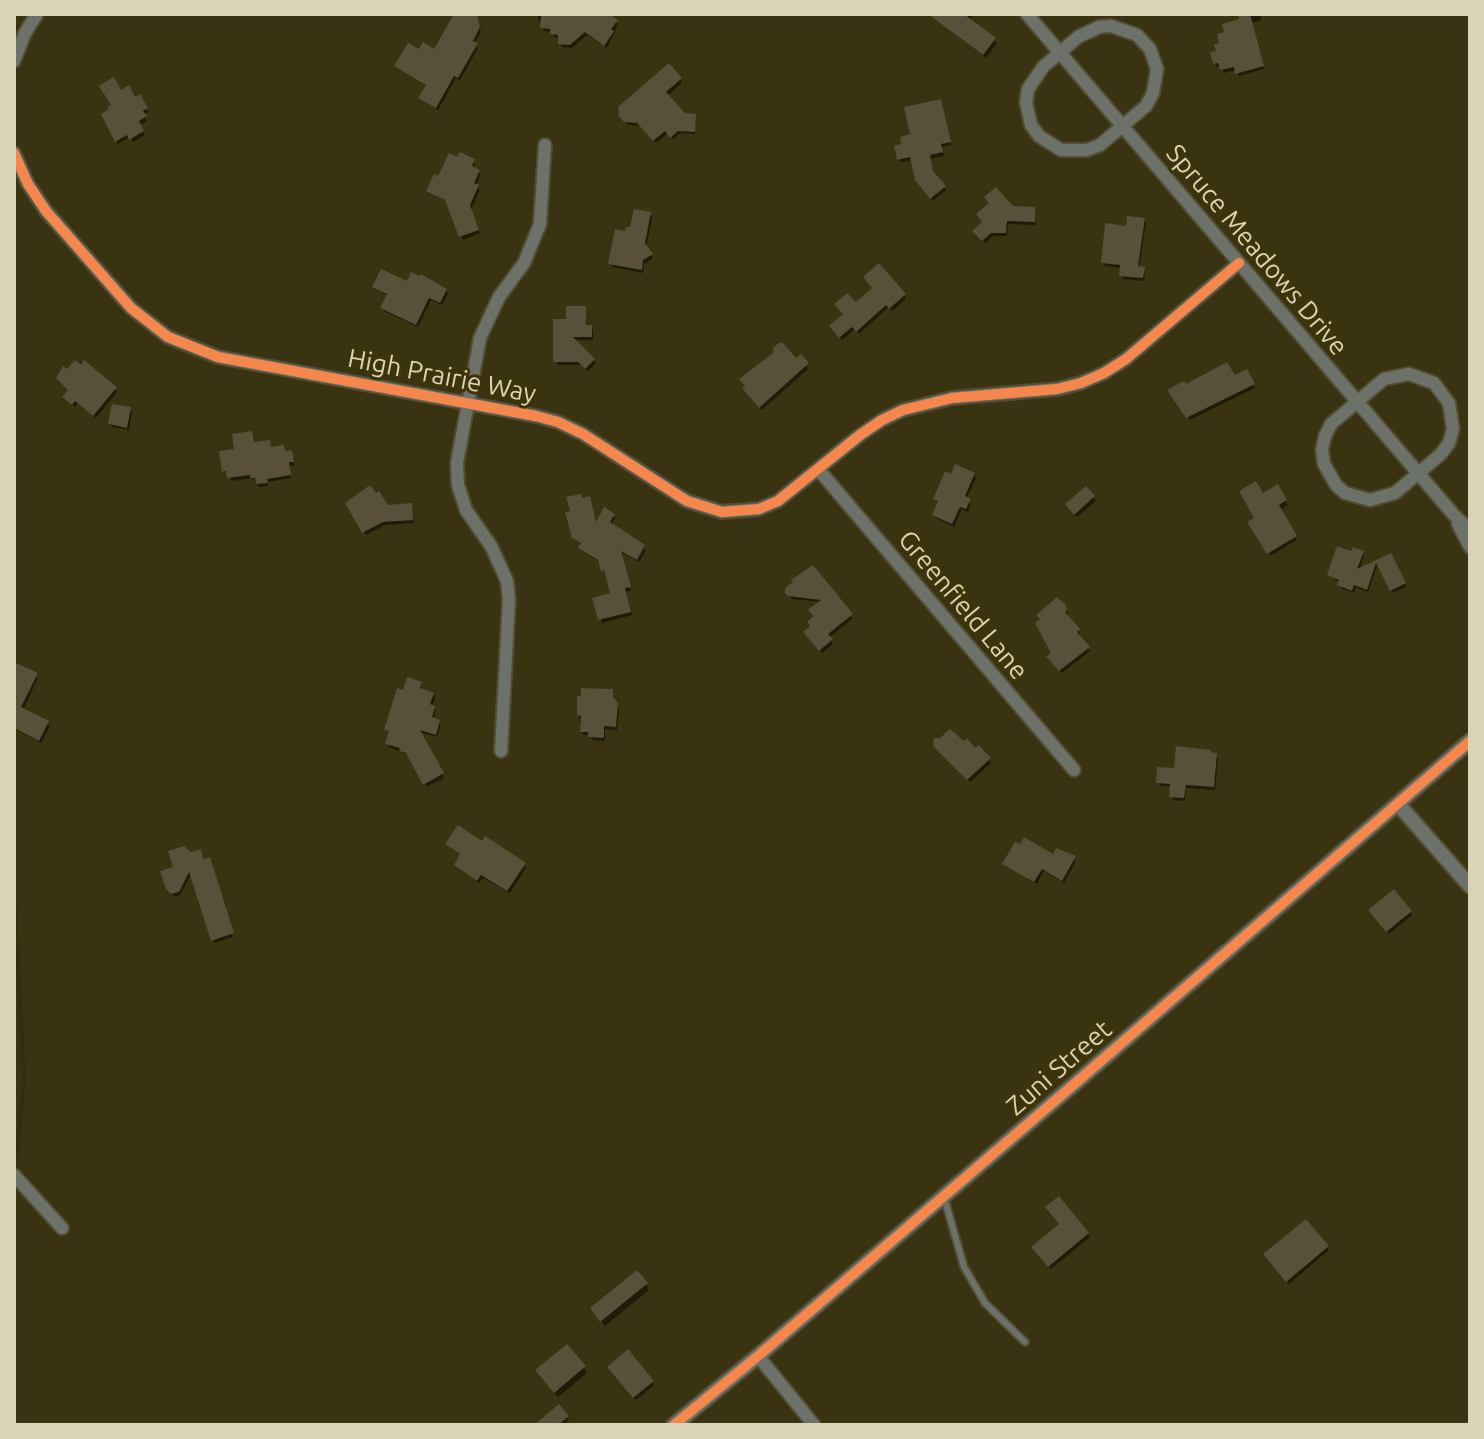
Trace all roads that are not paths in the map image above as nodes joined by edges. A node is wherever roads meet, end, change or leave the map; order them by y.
1 (37, 14) edge
2 (1027, 14) edge
3 (1060, 52) junction
4 (14, 58) edge
5 (1122, 126) junction
6 (545, 145) dead end
7 (14, 152) edge
8 (1239, 263) junction
9 (1356, 400) junction
10 (467, 403) junction
11 (818, 469) junction
12 (1419, 474) junction
13 (1453, 514) junction
14 (1470, 530) edge
15 (1470, 547) edge
16 (1470, 741) edge
17 (501, 751) dead end
18 (1074, 770) dead end
19 (1398, 804) junction
20 (1470, 886) edge
21 (14, 1175) edge
22 (941, 1198) junction
23 (62, 1228) dead end
24 (1025, 1342) dead end
25 (758, 1356) junction
26 (674, 1425) edge
27 (814, 1425) edge

1 - 4 street
2 - 3 street, Spruce Meadows Drive
3 - 5 street, Spruce Meadows Drive
3 - 5 street
3 - 5 street
5 - 8 street, Spruce Meadows Drive
6 - 10 street
7 - 10 street, High Prairie Way
8 - 9 street, Spruce Meadows Drive
8 - 11 street, High Prairie Way
9 - 12 street, Spruce Meadows Drive
9 - 12 street
9 - 12 street
10 - 11 street, High Prairie Way
10 - 17 street
11 - 18 street, Greenfield Lane
12 - 13 street, Spruce Meadows Drive
13 - 14 street, Spruce Meadows Drive
13 - 15 street, Spruce Meadows Drive
16 - 19 street, Zuni Street
19 - 20 street
19 - 22 street, Zuni Street
21 - 23 street
22 - 24 lane
22 - 25 street, Zuni Street
25 - 26 street, Zuni Street
25 - 27 street

